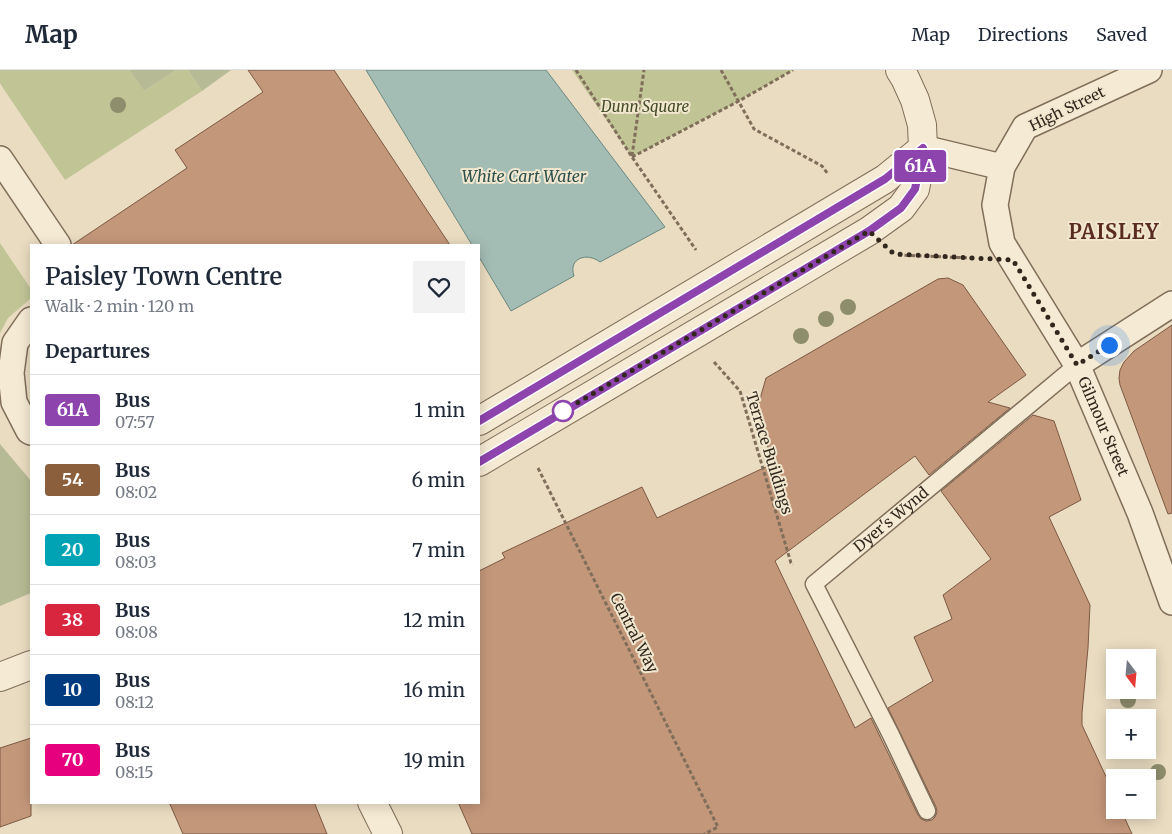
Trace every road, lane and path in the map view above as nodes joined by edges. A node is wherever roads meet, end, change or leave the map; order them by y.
1 (576, 70) edge
2 (644, 70) edge
3 (722, 70) edge
4 (793, 70) edge
5 (900, 70) edge
6 (1149, 70) edge
7 (739, 101) junction
8 (923, 148) junction
9 (632, 157) junction
10 (0, 159) edge
11 (1002, 167) junction
12 (850, 200) junction
13 (869, 231) junction
14 (57, 244) edge
15 (1013, 260) junction
16 (716, 279) junction
17 (1172, 304) edge
18 (30, 321) edge
19 (691, 335) junction
20 (1077, 365) junction
21 (480, 420) edge
22 (30, 431) edge
23 (522, 436) junction
24 (480, 461) edge
25 (791, 563) dead end
26 (1172, 602) edge
27 (30, 665) edge
28 (0, 677) edge
29 (373, 804) edge
30 (927, 812) dead end
31 (388, 834) edge
32 (704, 834) edge

1 - 9 path
2 - 9 path
3 - 7 path
4 - 7 path
5 - 8 street
6 - 11 street, High Street
7 - 9 path
7 - 12 path
8 - 11 street
8 - 12 street
8 - 13 street
9 - 16 path
10 - 14 street
11 - 15 street, Gilmour Street
12 - 16 street
13 - 15 path
13 - 19 street
15 - 20 street, Gilmour Street
16 - 21 street
17 - 20 street, Dyer's Wynd
18 - 22 street
19 - 23 street
19 - 25 path, Terrace Buildings
20 - 26 street, Gilmour Street
20 - 30 lane, Dyer's Wynd
23 - 24 street
23 - 32 path, Central Way
27 - 28 street
29 - 31 street

